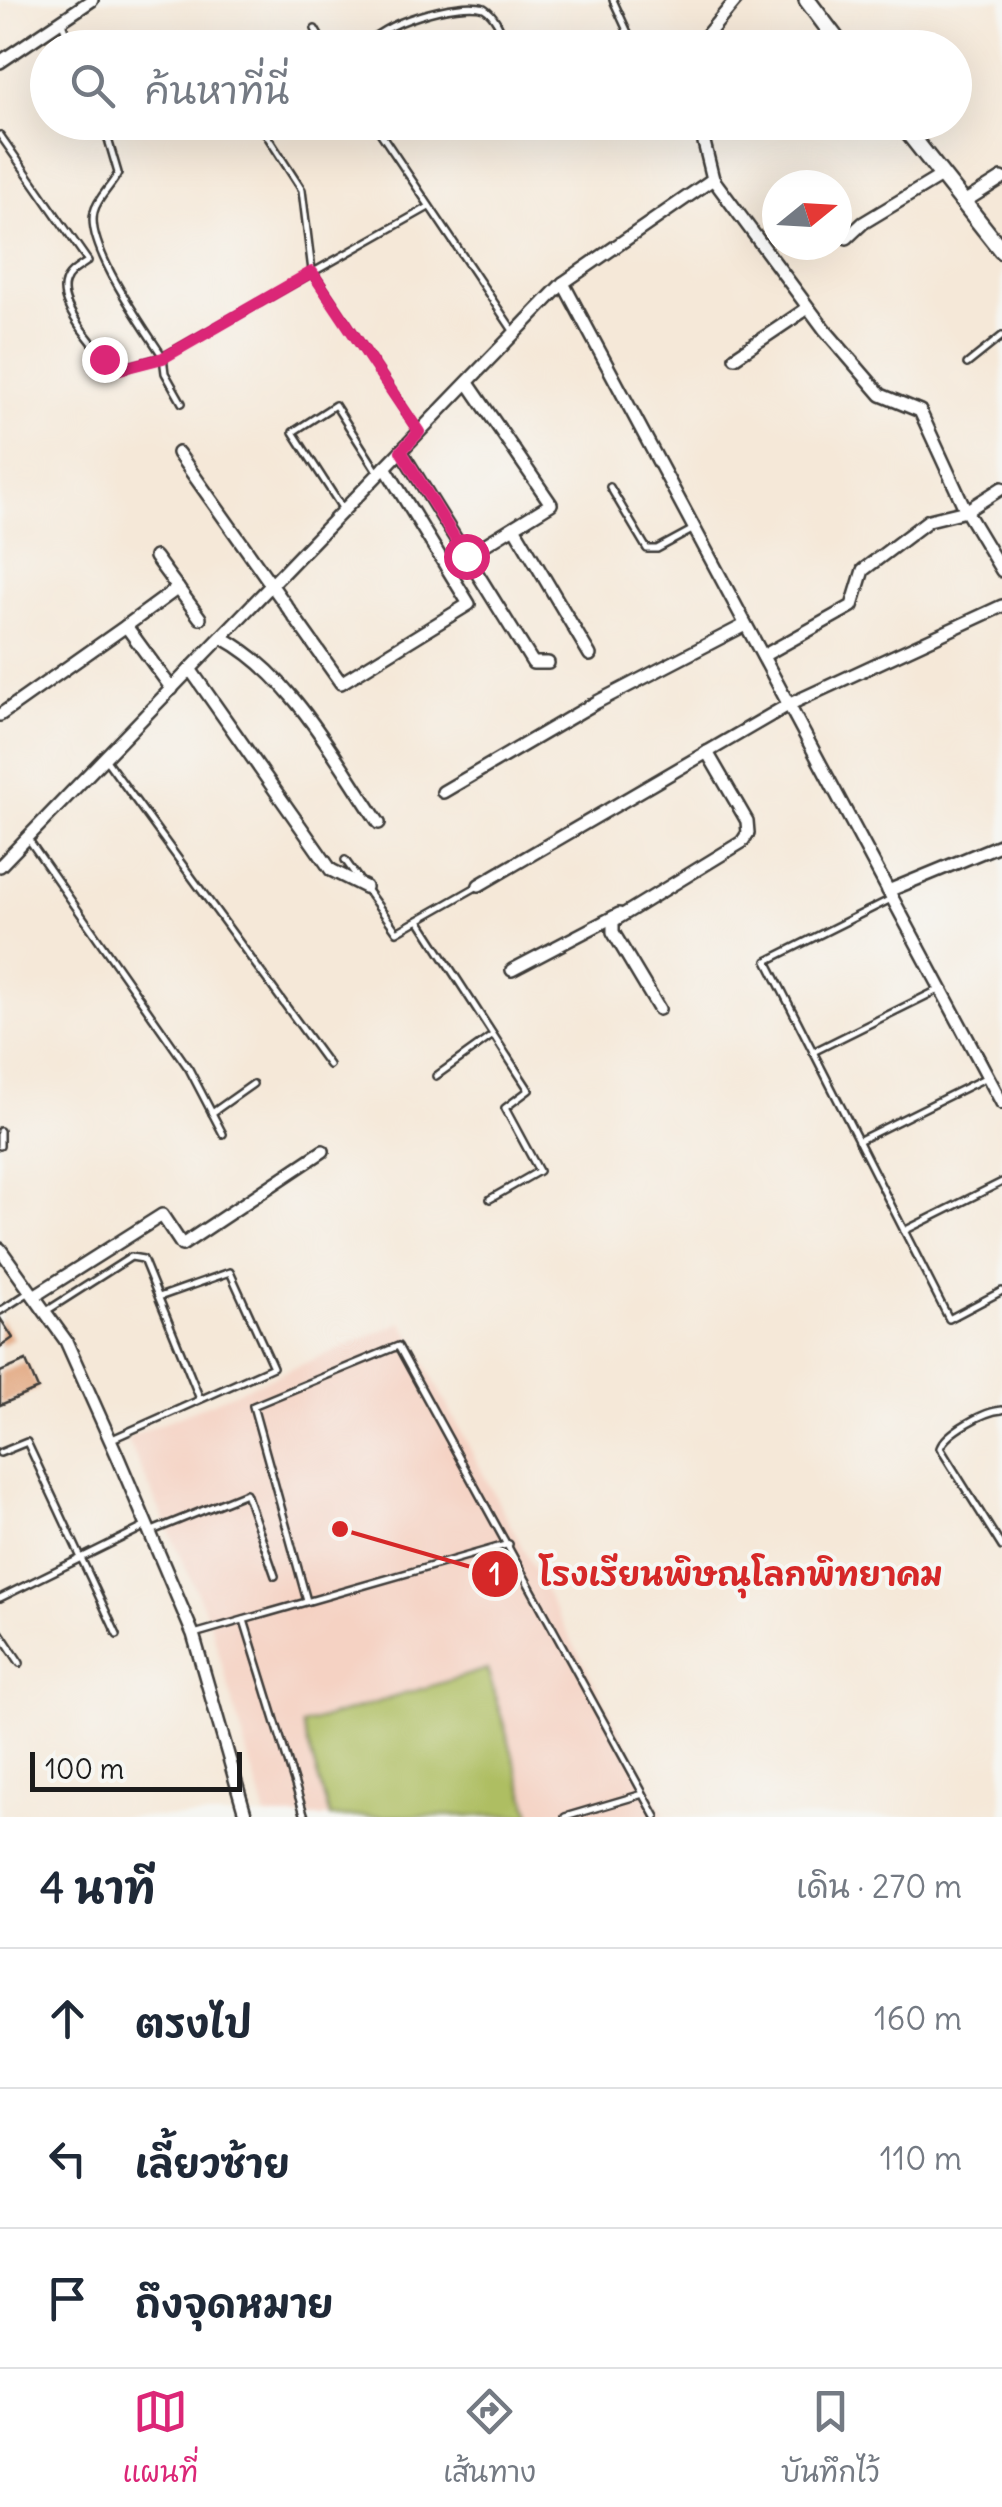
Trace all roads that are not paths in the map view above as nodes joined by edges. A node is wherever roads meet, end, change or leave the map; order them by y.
1 (92, 0) edge
2 (613, 0) edge
3 (736, 0) edge
4 (807, 0) edge
5 (62, 23) junction
6 (51, 30) edge
7 (65, 30) edge
8 (386, 30) edge
9 (500, 30) edge
10 (627, 30) edge
11 (711, 30) edge
12 (830, 30) edge
13 (30, 43) edge
14 (0, 62) edge
15 (0, 135) edge
16 (108, 140) edge
17 (270, 140) edge
18 (385, 140) edge
19 (704, 140) edge
20 (914, 140) edge
21 (941, 176) junction
22 (713, 178) junction
23 (1002, 178) edge
24 (964, 202) junction
25 (428, 208) junction
26 (852, 233) edge
27 (1002, 251) edge
28 (312, 272) junction
29 (562, 284) junction
30 (808, 308) junction
31 (514, 333) junction
32 (1002, 336) edge
33 (163, 358) junction
34 (735, 358) dead end
35 (967, 364) dead end
36 (468, 383) junction
37 (182, 402) dead end
38 (419, 432) junction
39 (401, 451) junction
40 (178, 453) dead end
41 (382, 471) junction
42 (610, 487) dead end
43 (1002, 488) edge
44 (343, 511) junction
45 (966, 512) junction
46 (514, 527) junction
47 (694, 529) junction
48 (466, 556) junction
49 (154, 557) dead end
50 (447, 568) junction
51 (1002, 572) edge
52 (269, 587) junction
53 (178, 588) junction
54 (1002, 606) edge
55 (200, 618) dead end
56 (745, 625) junction
57 (126, 626) junction
58 (223, 638) junction
59 (590, 655) dead end
60 (763, 656) junction
61 (548, 663) dead end
62 (190, 669) junction
63 (172, 688) junction
64 (788, 705) junction
65 (0, 716) edge
66 (707, 752) junction
67 (105, 757) junction
68 (443, 792) dead end
69 (379, 824) dead end
70 (28, 838) junction
71 (1002, 844) edge
72 (345, 860) dead end
73 (0, 866) edge
74 (479, 885) joint
75 (364, 887) junction
76 (890, 895) junction
77 (619, 914) junction
78 (419, 920) junction
79 (512, 970) dead end
80 (940, 988) junction
81 (659, 1008) dead end
82 (494, 1035) junction
83 (812, 1052) junction
84 (329, 1065) dead end
85 (436, 1076) dead end
86 (988, 1077) junction
87 (253, 1084) dead end
88 (1001, 1098) edge
89 (212, 1113) junction
90 (0, 1130) edge
91 (223, 1134) dead end
92 (858, 1141) junction
93 (0, 1146) edge
94 (324, 1151) dead end
95 (1002, 1182) edge
96 (490, 1198) dead end
97 (904, 1230) junction
98 (0, 1249) edge
99 (1002, 1292) edge
100 (32, 1294) junction
101 (160, 1297) junction
102 (0, 1311) edge
103 (45, 1312) junction
104 (200, 1399) junction
105 (1002, 1410) edge
106 (110, 1440) junction
107 (0, 1454) edge
108 (148, 1529) junction
109 (509, 1544) junction
110 (1002, 1548) edge
111 (81, 1558) junction
112 (275, 1576) dead end
113 (0, 1598) edge
114 (306, 1601) junction
115 (244, 1620) junction
116 (0, 1634) edge
117 (193, 1634) junction
118 (117, 1635) dead end
119 (20, 1663) dead end
120 (643, 1794) junction
121 (246, 1817) edge
122 (305, 1817) edge
123 (565, 1817) edge
124 (656, 1817) edge

1 - 5 street
2 - 10 lane
3 - 11 street
4 - 12 main road
5 - 6 street
5 - 7 lane
8 - 9 lane
13 - 14 street
15 - 33 lane
16 - 33 lane
17 - 28 lane
18 - 25 lane
19 - 22 street
20 - 21 main road
21 - 24 main road
21 - 26 street
22 - 29 street
22 - 30 street
23 - 24 street
24 - 27 main road
25 - 28 lane
25 - 31 lane
28 - 33 lane
28 - 38 lane
29 - 31 street
29 - 47 street
30 - 34 street
30 - 45 street
31 - 36 street
32 - 35 lane
33 - 37 lane
36 - 38 street
36 - 46 street
38 - 39 street
39 - 41 street
39 - 48 street
40 - 52 street
41 - 44 street
41 - 44 lane
41 - 50 street
42 - 47 lane
43 - 45 street
44 - 52 street
45 - 51 street
45 - 60 street
46 - 48 street
46 - 59 street
47 - 56 street
48 - 50 street
48 - 61 street
49 - 53 street
50 - 52 street
52 - 58 street
53 - 55 street
53 - 57 street
54 - 64 street
56 - 60 street
56 - 68 street
57 - 63 street
57 - 65 street
58 - 62 street
58 - 69 street
60 - 64 street
62 - 63 street
62 - 75 street
63 - 67 street
64 - 66 street
64 - 76 street
66 - 74 street
66 - 77 street
67 - 70 street
67 - 84 lane
70 - 73 street
70 - 89 lane
71 - 76 street
72 - 75 lane
74 - 78 lane
75 - 78 lane
76 - 80 street
76 - 83 lane
77 - 79 street
77 - 81 street
78 - 82 lane
80 - 83 lane
80 - 86 street
82 - 85 lane
82 - 96 lane
83 - 92 lane
86 - 88 street
86 - 92 lane
87 - 89 lane
89 - 91 lane
90 - 93 lane
92 - 97 lane
94 - 100 street
95 - 97 lane
97 - 99 lane
98 - 100 street
100 - 102 lane
100 - 103 street
101 - 103 lane
101 - 104 lane
101 - 104 lane
103 - 106 street
104 - 106 lane
105 - 110 lane
106 - 108 street
107 - 111 lane
108 - 111 lane
108 - 112 lane
108 - 117 street
109 - 114 lane
109 - 114 lane
109 - 120 lane
111 - 113 lane
111 - 118 lane
114 - 115 lane
115 - 117 lane
115 - 122 lane
116 - 119 lane
117 - 121 street
120 - 123 lane
120 - 124 lane

